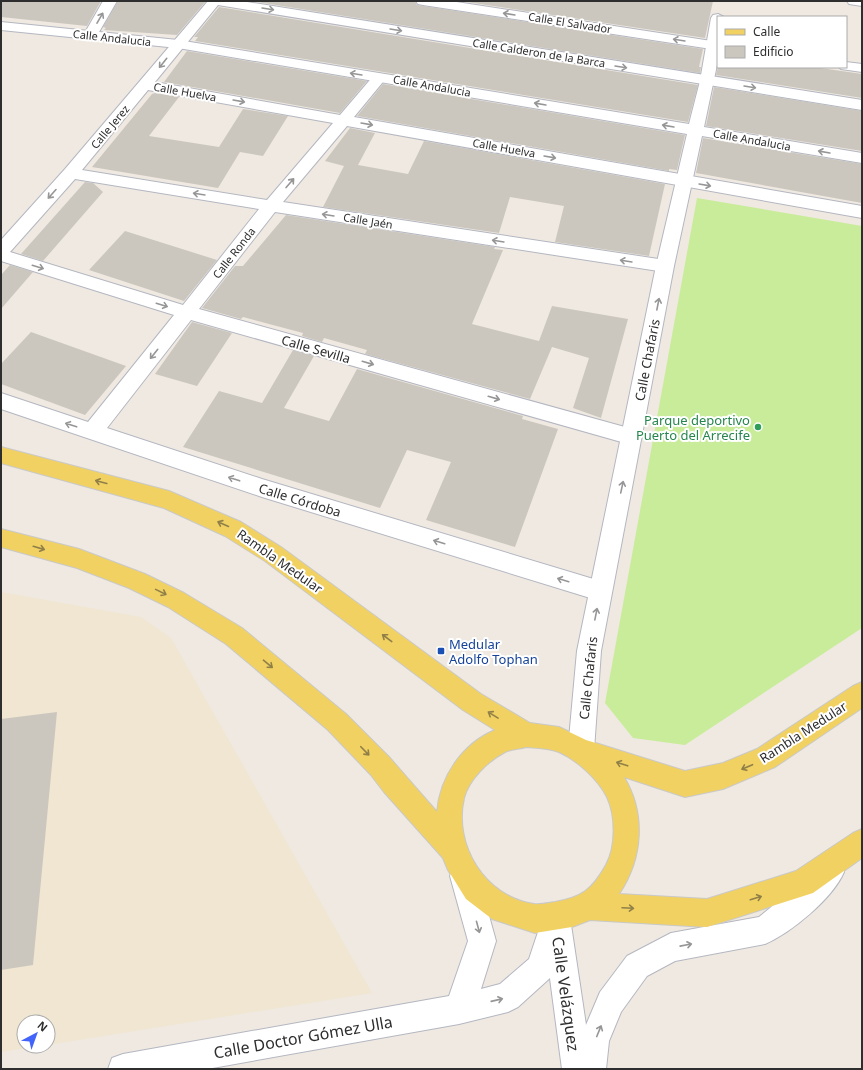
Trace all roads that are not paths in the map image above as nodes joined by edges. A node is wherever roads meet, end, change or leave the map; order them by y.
1 (110, 1) edge
2 (215, 1) edge
3 (423, 1) edge
4 (854, 1) edge
5 (862, 2) edge
6 (1, 26) edge
7 (717, 35) edge
8 (90, 36) junction
9 (178, 44) junction
10 (716, 46) edge
11 (847, 66) edge
12 (862, 68) edge
13 (380, 77) junction
14 (707, 81) junction
15 (145, 85) junction
16 (862, 105) edge
17 (345, 120) junction
18 (695, 130) junction
19 (862, 158) edge
20 (71, 173) junction
21 (685, 182) junction
22 (271, 206) junction
23 (862, 212) edge
24 (1, 251) edge
25 (1, 255) edge
26 (665, 266) junction
27 (188, 313) junction
28 (1, 401) edge
29 (92, 432) junction
30 (632, 437) junction
31 (1, 455) edge
32 (1, 538) edge
33 (600, 591) junction
34 (862, 694) edge
35 (526, 735) junction
36 (581, 750) junction
37 (854, 847) edge
38 (451, 848) junction
39 (464, 876) junction
40 (589, 906) junction
41 (556, 918) junction
42 (459, 1009) junction
43 (123, 1069) edge
44 (577, 1069) edge
45 (590, 1069) edge

8 -> 1 street
2 - 9 street, Calle Jerez
2 -> 14 street, Calle Calderon de la Barca
10 -> 3 street, Calle El Salvador
4 - 5 street
6 - 8 street, Calle Andalucia
7 - 10 street, Calle Chafaris
8 - 9 street, Calle Andalucia
13 -> 9 street, Calle Andalucia
9 -> 15 street, Calle Jerez
10 - 14 street, Calle Chafaris
11 - 12 street
13 - 17 street, Calle Ronda
18 -> 13 street, Calle Andalucia
14 -> 16 street, Calle Calderon de la Barca
14 - 18 street, Calle Chafaris
15 -> 17 street, Calle Huelva
15 - 20 street, Calle Jerez
17 -> 21 street, Calle Huelva
22 -> 17 street, Calle Ronda
19 -> 18 street, Calle Andalucia
18 - 21 street, Calle Chafaris
22 -> 20 street, Calle Jaén
20 -> 24 street, Calle Jerez
21 -> 23 street, Calle Huelva
21 - 26 street, Calle Chafaris
26 -> 22 street, Calle Jaén
22 - 27 street, Calle Ronda
25 -> 27 street, Calle Sevilla
30 -> 26 street, Calle Chafaris
27 -> 29 street, Calle Ronda
27 -> 30 street, Calle Sevilla
29 -> 28 street, Calle Córdoba
33 -> 29 street, Calle Córdoba
33 -> 30 street, Calle Chafaris
35 -> 31 main road, Rambla Medular
32 -> 38 main road
36 -> 33 street, Calle Chafaris
34 -> 36 main road, Rambla Medular
35 - 36 main road, Rambla Medular
35 - 38 main road
36 - 40 main road
40 -> 37 main road
45 -> 37 street
38 - 39 main road
39 - 41 main road
39 -> 42 street
40 - 41 main road
42 -> 41 street, Calle Doctor Gómez Ulla
41 - 44 street, Calle Velázquez
42 - 43 street, Calle Doctor Gómez Ulla

